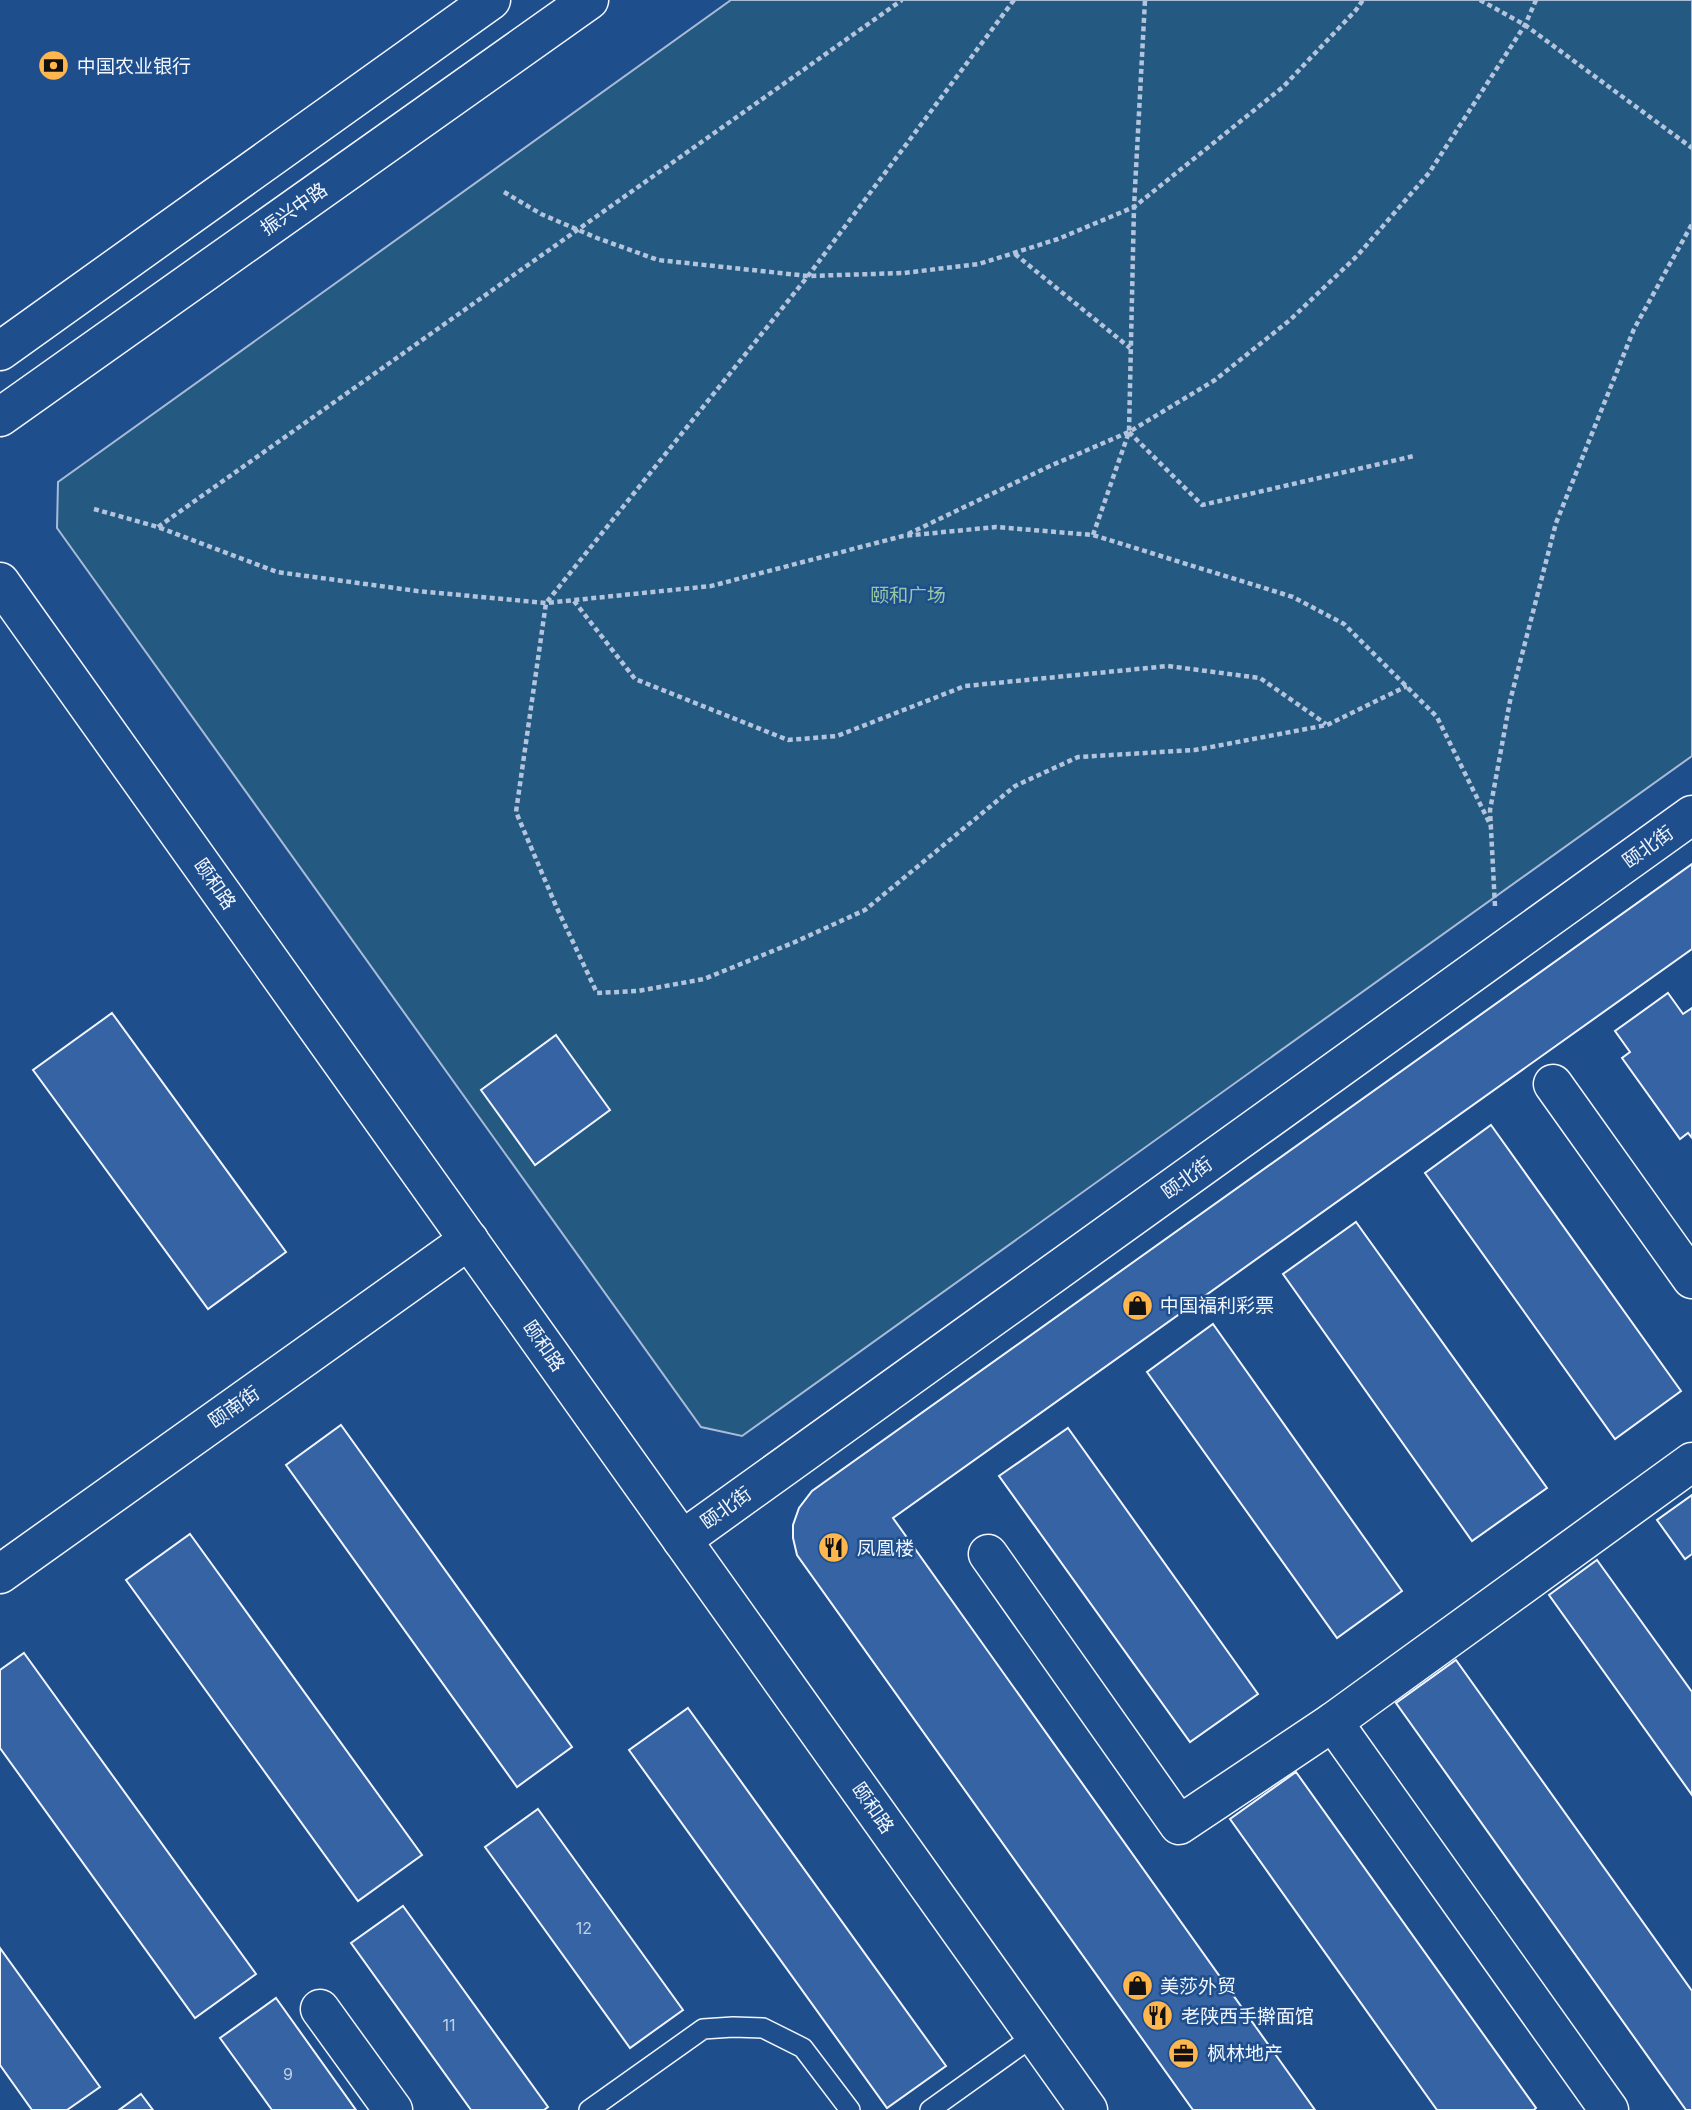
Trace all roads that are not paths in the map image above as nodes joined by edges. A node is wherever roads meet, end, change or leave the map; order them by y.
1 (491, 0) edge
2 (589, 0) edge
3 (0, 351) edge
4 (0, 417) edge
5 (0, 582) edge
6 (1692, 815) edge
7 (1553, 1084) dead end
8 (469, 1240) junction
9 (1692, 1279) edge
10 (1692, 1462) edge
11 (682, 1540) junction
12 (988, 1554) dead end
13 (0, 1574) edge
14 (1333, 1721) junction
15 (320, 2009) dead end
16 (1035, 2035) junction
17 (393, 2110) edge
18 (589, 2110) edge
19 (850, 2110) edge
20 (930, 2110) edge
21 (1088, 2110) edge
22 (1609, 2110) edge

1 - 3 street
2 - 4 street, 振兴中路
5 - 8 street, 颐和路
6 - 11 street, 颐北街
7 - 9 street
8 - 11 street, 颐和路
8 - 13 street, 颐南街
10 - 14 street
11 - 16 street, 颐和路
12 - 14 street
14 - 22 street
15 - 17 street
16 - 20 lane
16 - 21 street, 颐和路
18 - 19 lane

